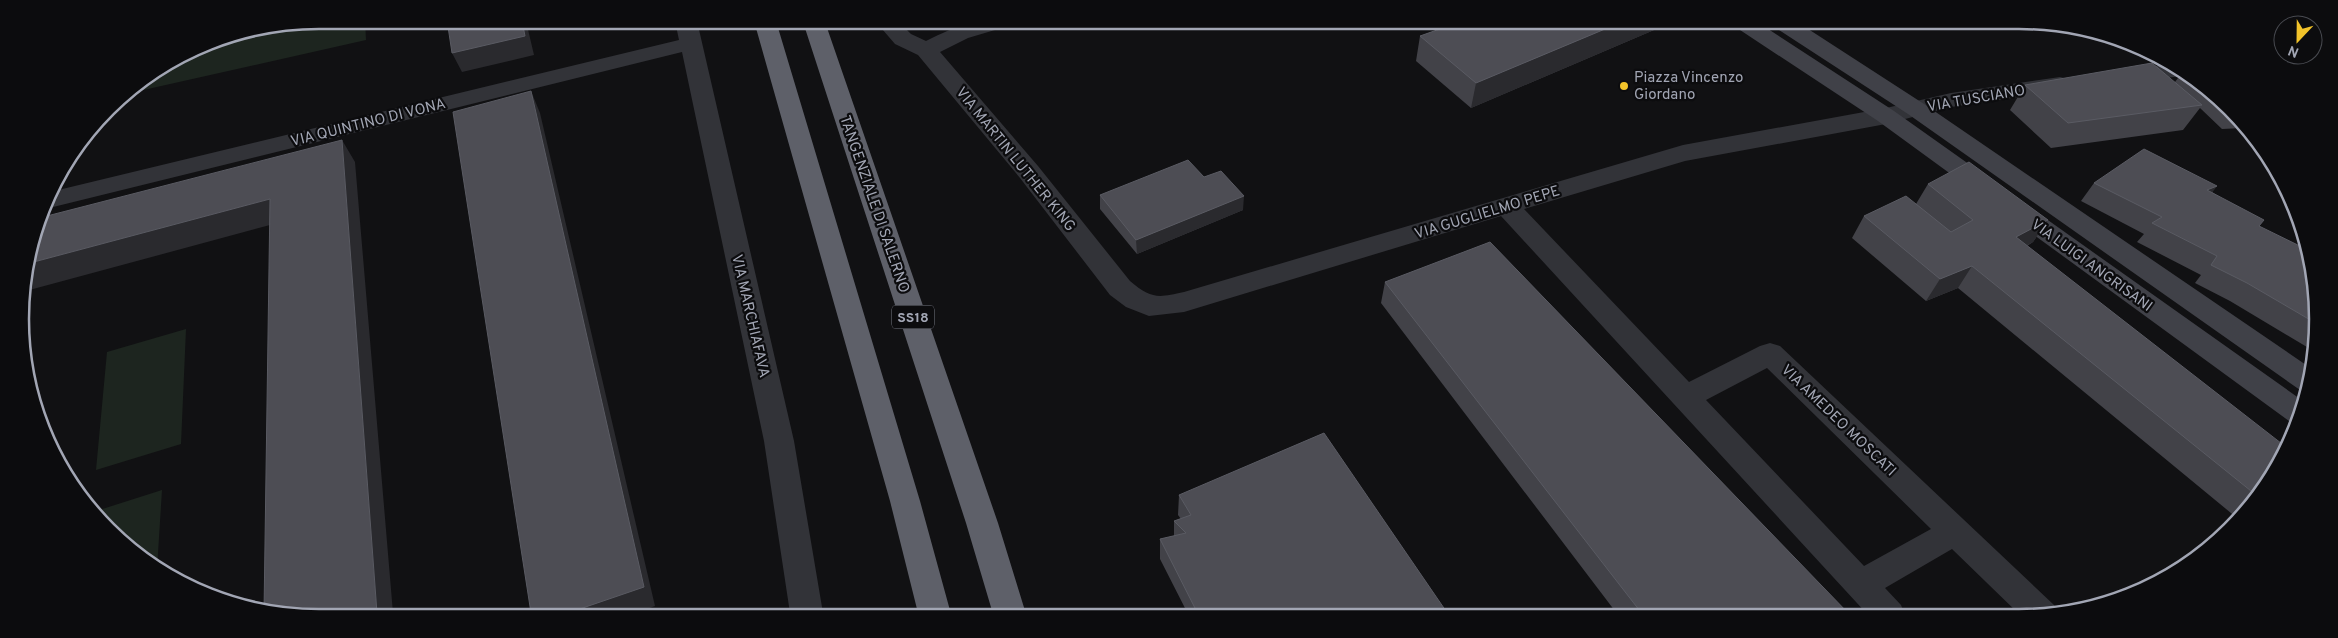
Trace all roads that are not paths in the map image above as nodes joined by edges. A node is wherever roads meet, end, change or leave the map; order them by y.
1 (767, 29) edge
2 (816, 29) edge
3 (894, 29) edge
4 (973, 29) edge
5 (1754, 29) edge
6 (1793, 29) edge
7 (687, 33) edge
8 (926, 50) junction
9 (2170, 71) edge
10 (1916, 108) junction
11 (1886, 116) junction
12 (55, 199) edge
13 (1506, 206) junction
14 (1105, 270) joint
15 (2304, 378) edge
16 (1685, 396) junction
17 (2295, 410) edge
18 (1955, 531) junction
19 (1861, 585) junction
20 (806, 609) edge
21 (934, 609) edge
22 (1008, 609) edge
23 (1884, 609) edge
24 (2035, 609) edge

1 - 21 highway
2 - 22 highway, TANGENZIALE DI SALERNO / SS18
3 - 8 street, VIA MARTIN LUTHER KING
4 - 8 street
5 - 11 street, VIA LUIGI ANGRISANI
6 - 10 street, VIA LUIGI ANGRISANI
7 - 12 street, VIA QUINTINO DI VONA
7 - 20 street, VIA MARCHIAFAVA
8 - 14 street, VIA MARTIN LUTHER KING
9 - 10 street, VIA TUSCIANO
10 - 11 street
10 - 15 street, VIA LUIGI ANGRISANI
11 - 13 street, VIA GUGLIELMO PEPE
11 - 17 street, VIA LUIGI ANGRISANI
13 - 14 street, VIA GUGLIELMO PEPE
13 - 16 street
16 - 18 street, VIA AMEDEO MOSCATI
16 - 19 street
18 - 19 street
18 - 24 street, VIA AMEDEO MOSCATI
19 - 23 street

